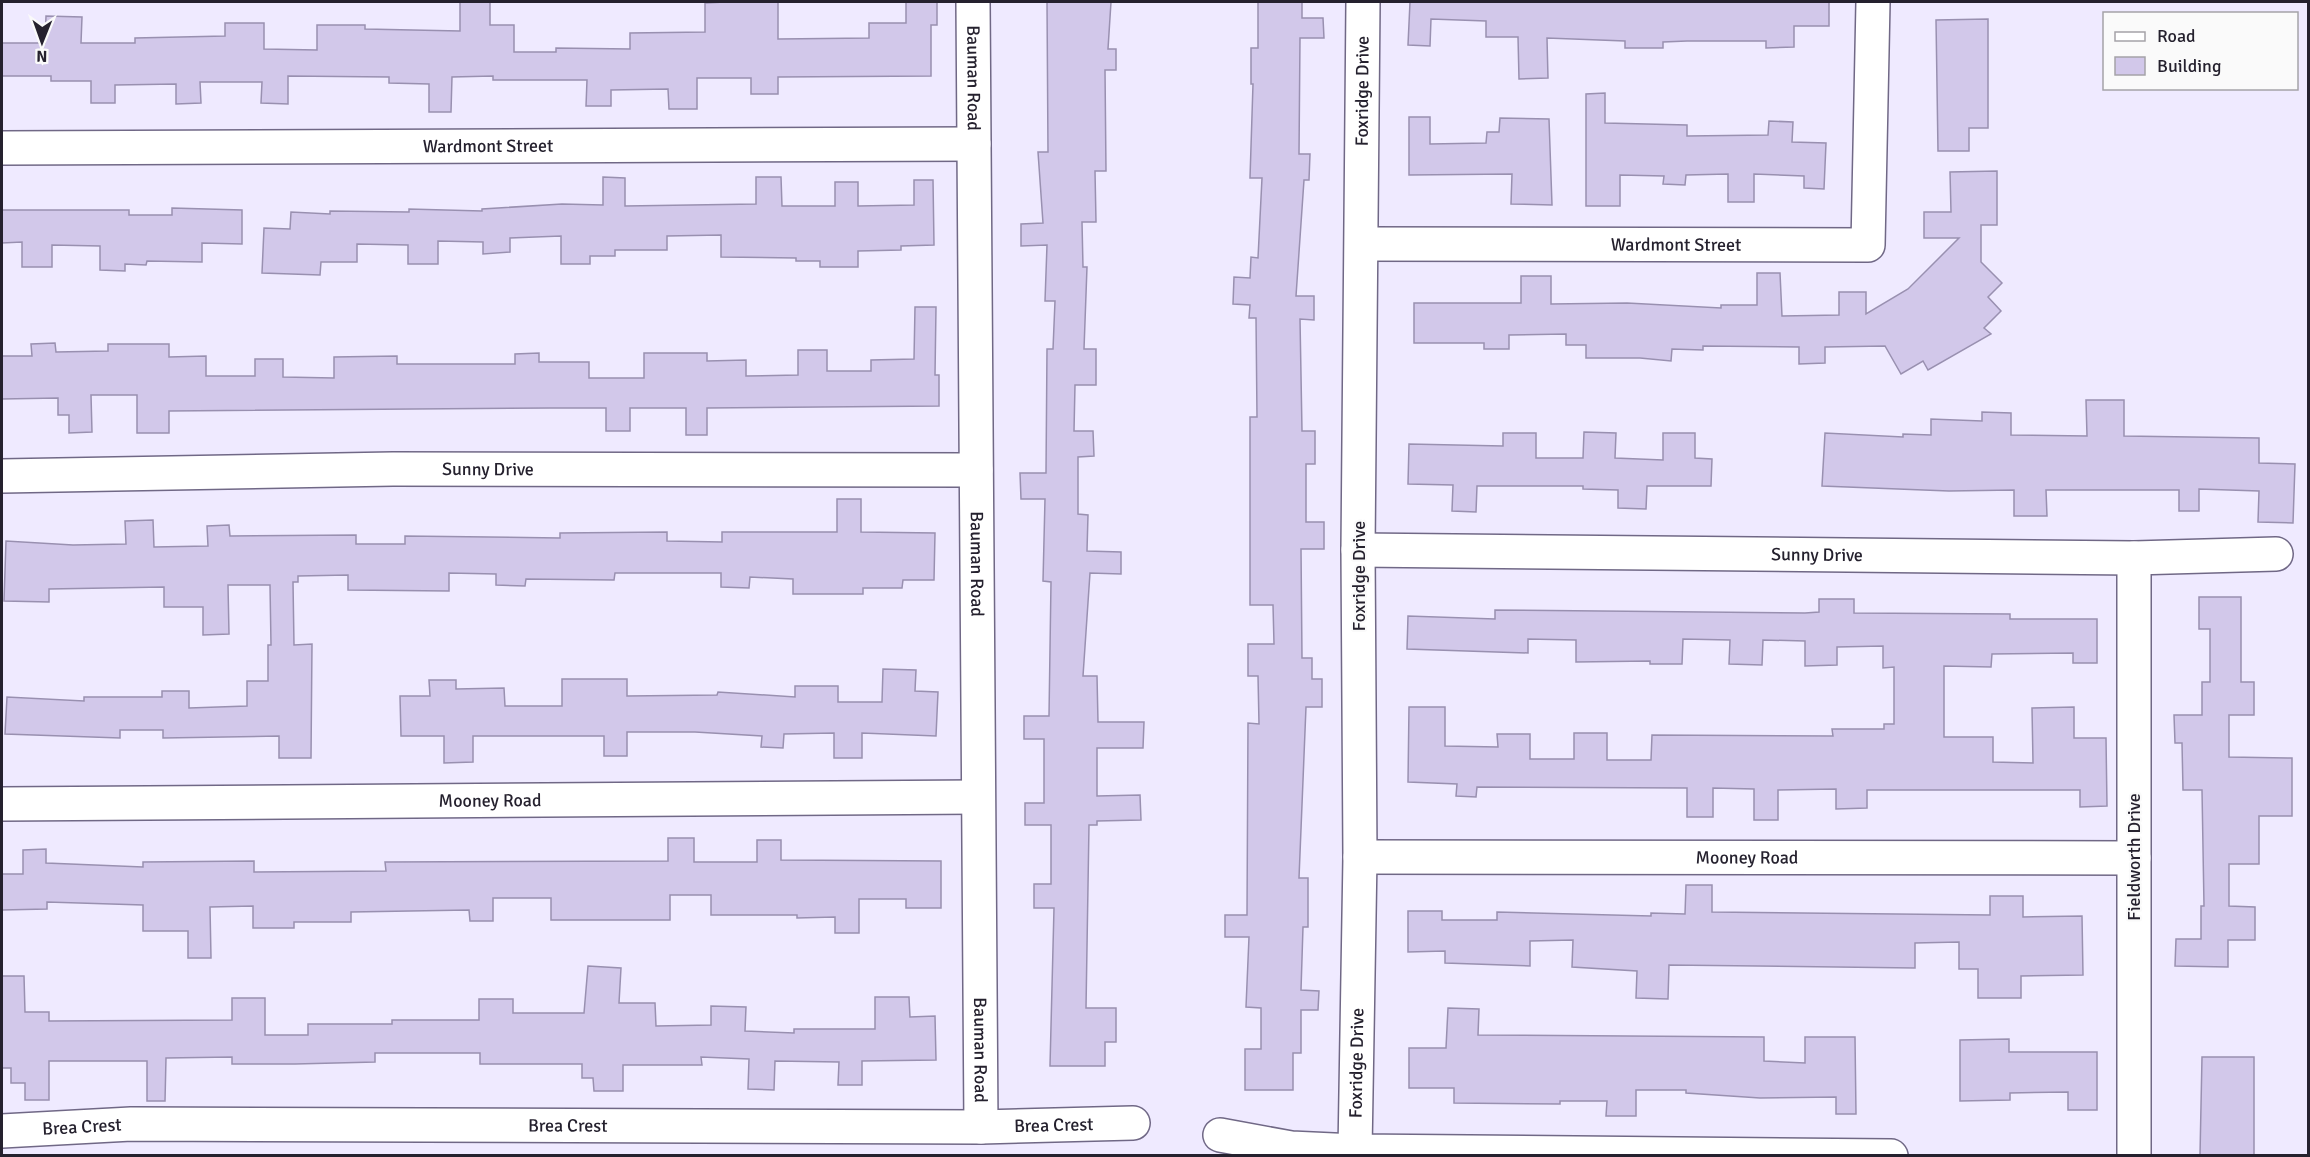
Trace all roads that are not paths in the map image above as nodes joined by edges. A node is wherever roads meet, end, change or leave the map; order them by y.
1 (973, 2) edge
2 (1363, 2) edge
3 (1873, 2) edge
4 (974, 144) junction
5 (2, 148) edge
6 (1362, 244) junction
7 (976, 470) junction
8 (2, 476) edge
9 (1358, 549) junction
10 (2276, 555) dead end
11 (2134, 558) junction
12 (978, 797) junction
13 (2, 804) edge
14 (1360, 857) junction
15 (2134, 858) junction
16 (1133, 1123) dead end
17 (981, 1127) junction
18 (2, 1131) edge
19 (1220, 1135) dead end
20 (1355, 1151) junction
21 (1891, 1155) edge
22 (2134, 1155) edge

1 - 4 street, Bauman Road
2 - 6 street, Foxridge Drive
3 - 6 street, Wardmont Street
4 - 5 street, Wardmont Street
4 - 7 street, Bauman Road
6 - 9 street, Foxridge Drive
7 - 8 street, Sunny Drive
7 - 12 street, Bauman Road
9 - 11 street, Sunny Drive
9 - 14 street, Foxridge Drive
10 - 11 street, Sunny Drive
11 - 15 street, Fieldworth Drive
12 - 13 street, Mooney Road
12 - 17 street, Bauman Road
14 - 15 street, Mooney Road
14 - 20 street, Foxridge Drive
15 - 22 street, Fieldworth Drive
16 - 17 street, Brea Crest
17 - 18 street, Brea Crest
19 - 20 street
20 - 21 street

